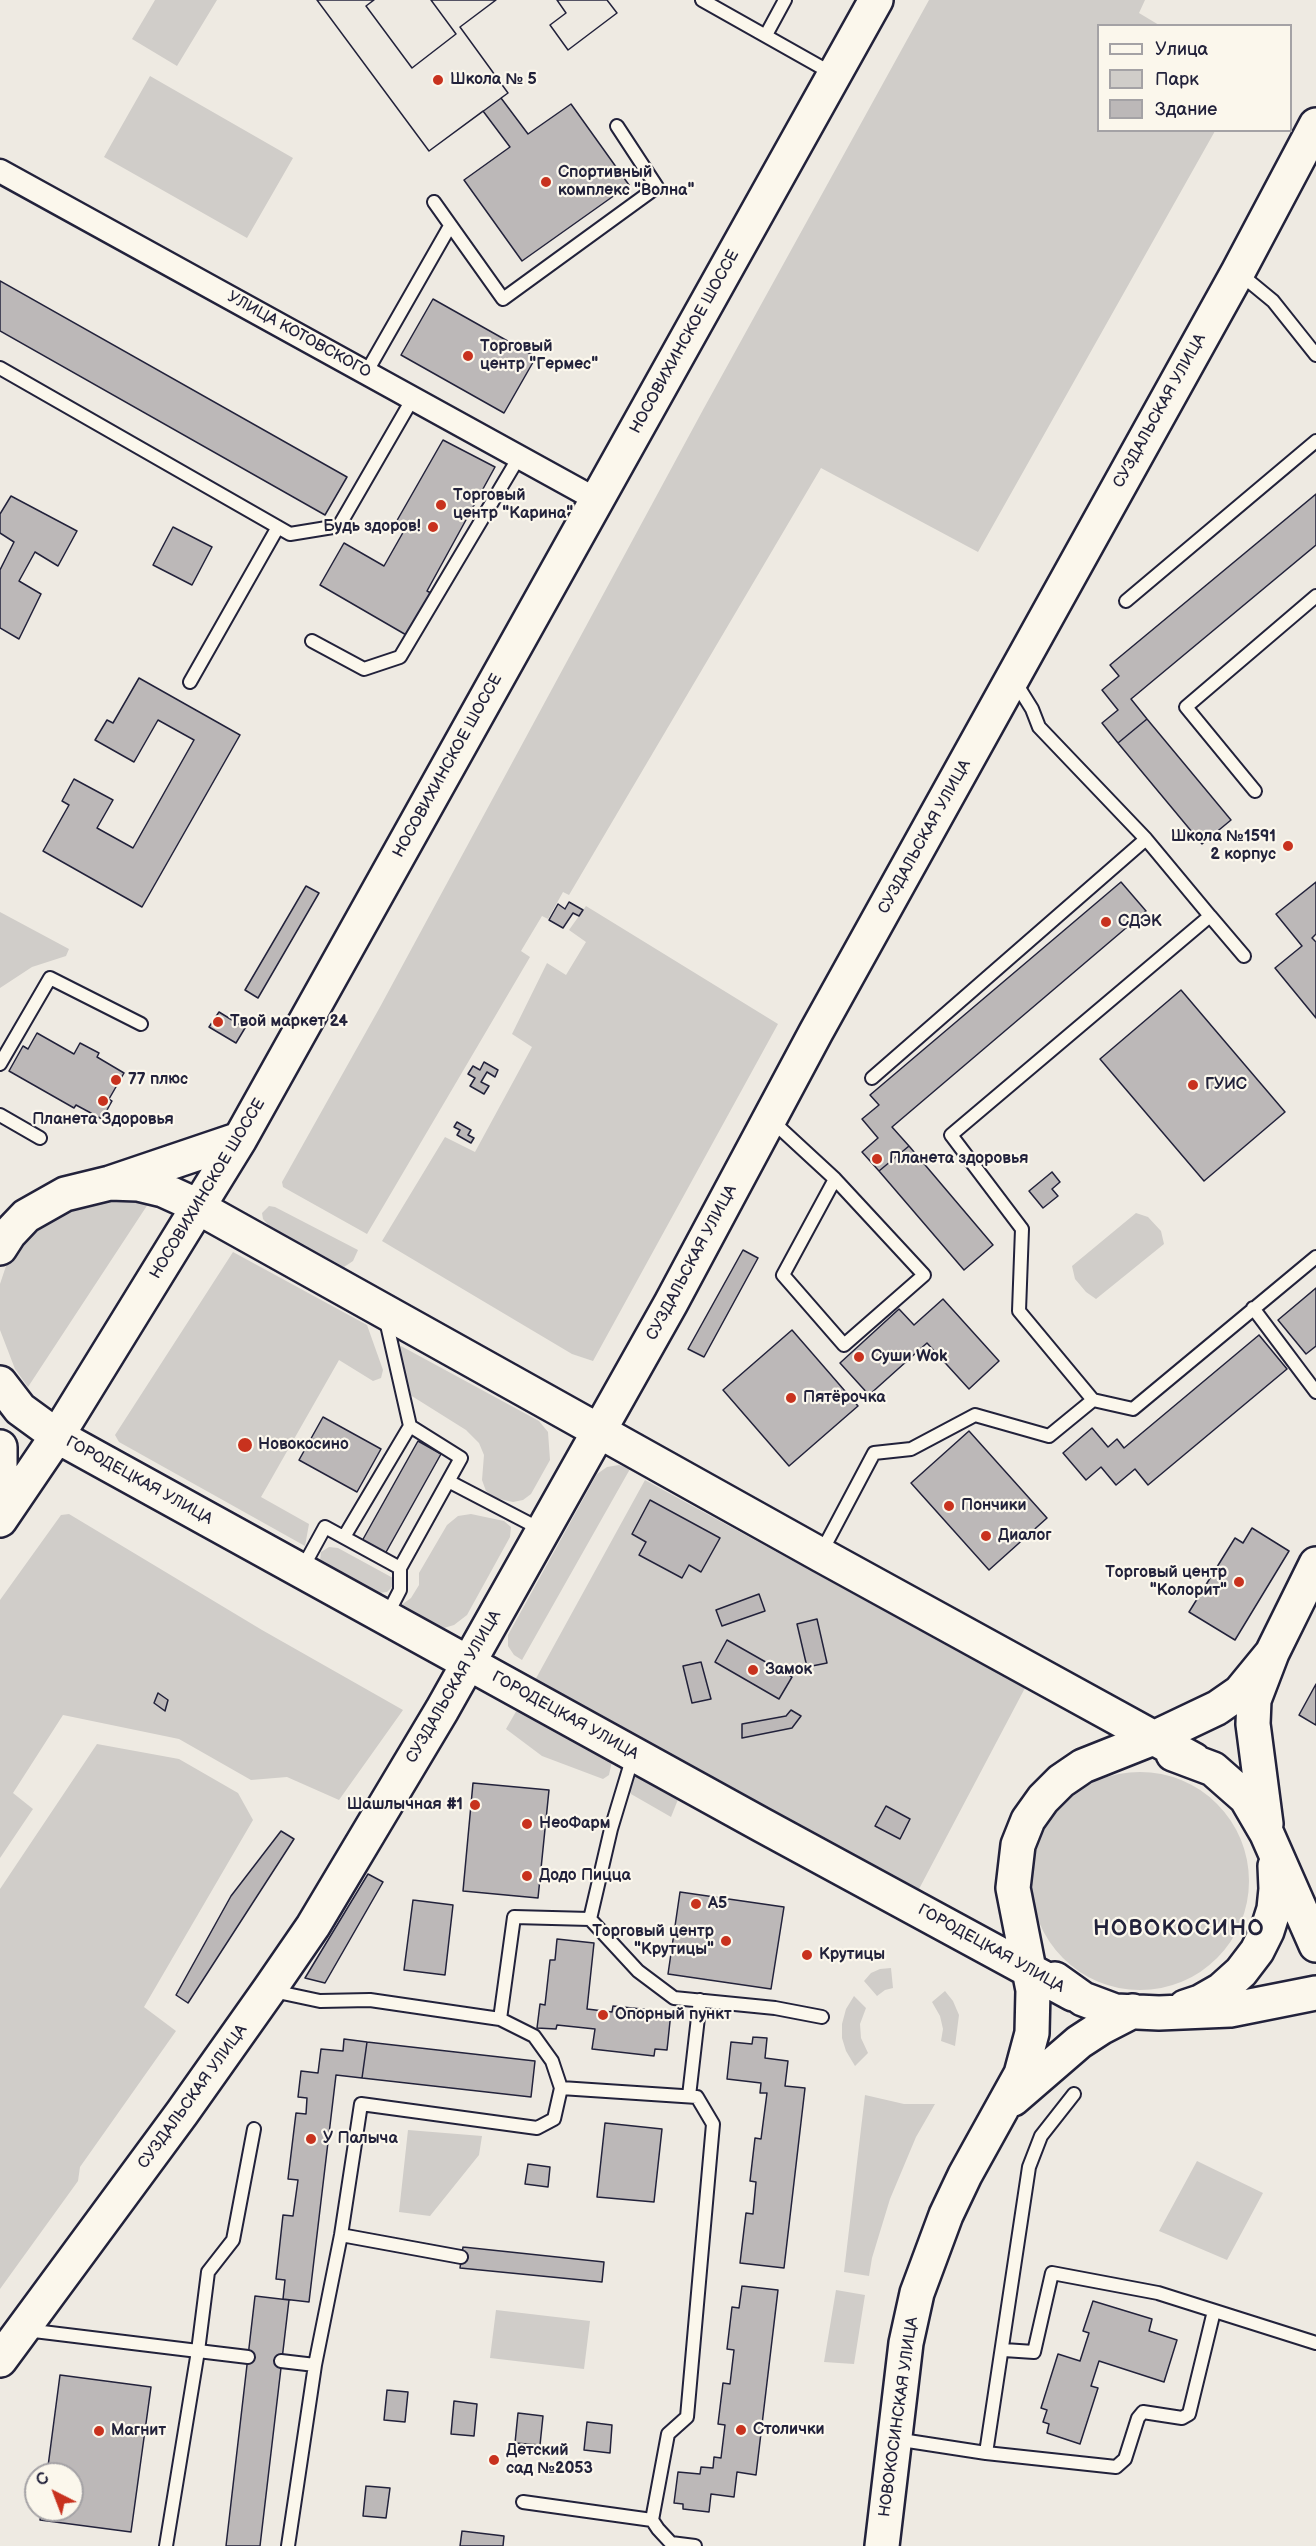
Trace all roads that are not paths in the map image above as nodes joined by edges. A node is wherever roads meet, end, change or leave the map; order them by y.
1 (702, 0) edge
2 (785, 0) edge
3 (876, 0) edge
4 (766, 35) junction
5 (835, 75) junction
6 (1316, 125) edge
7 (617, 126) dead end
8 (1, 174) edge
9 (434, 202) dead end
10 (450, 226) junction
11 (1238, 272) junction
12 (1316, 355) edge
13 (0, 368) edge
14 (366, 373) junction
15 (413, 398) junction
16 (1316, 441) edge
17 (519, 457) junction
18 (597, 500) junction
19 (278, 527) junction
20 (1316, 596) edge
21 (1126, 601) dead end
22 (312, 641) dead end
23 (1012, 676) junction
24 (190, 682) dead end
25 (1255, 790) dead end
26 (1146, 839) junction
27 (1210, 916) junction
28 (1244, 956) dead end
29 (141, 1024) dead end
30 (1, 1057) edge
31 (872, 1078) dead end
32 (0, 1115) edge
33 (769, 1118) junction
34 (40, 1138) dead end
35 (240, 1139) junction
36 (835, 1179) junction
37 (110, 1183) junction
38 (65, 1194) junction
39 (199, 1208) junction
40 (0, 1210) edge
41 (0, 1248) edge
42 (1316, 1257) edge
43 (1254, 1308) junction
44 (384, 1311) junction
45 (0, 1383) edge
46 (1316, 1392) edge
47 (1093, 1400) junction
48 (410, 1426) junction
49 (599, 1431) junction
50 (57, 1436) junction
51 (0, 1448) edge
52 (450, 1482) junction
53 (0, 1498) edge
54 (0, 1520) edge
55 (543, 1531) junction
56 (344, 1537) junction
57 (820, 1555) junction
58 (1316, 1564) edge
59 (400, 1568) junction
60 (301, 1571) junction
61 (386, 1618) junction
62 (1272, 1653) junction
63 (469, 1663) junction
64 (1156, 1737) junction
65 (634, 1754) junction
66 (1106, 1756) junction
67 (1194, 1760) junction
68 (1270, 1842) junction
69 (1016, 1910) junction
70 (590, 1919) junction
71 (1316, 1945) edge
72 (1029, 1968) junction
73 (269, 1990) junction
74 (1316, 1993) edge
75 (1073, 1994) junction
76 (700, 2000) junction
77 (1146, 2012) junction
78 (822, 2017) dead end
79 (500, 2019) junction
80 (561, 2088) junction
81 (1074, 2094) dead end
82 (689, 2096) junction
83 (993, 2124) junction
84 (254, 2129) dead end
85 (341, 2235) junction
86 (462, 2257) dead end
87 (1214, 2311) junction
88 (24, 2329) junction
89 (1316, 2343) edge
90 (1004, 2350) junction
91 (198, 2351) junction
92 (248, 2357) dead end
93 (0, 2360) edge
94 (281, 2361) dead end
95 (315, 2365) junction
96 (894, 2439) junction
97 (986, 2453) junction
98 (524, 2502) dead end
99 (652, 2520) junction
100 (165, 2546) edge
101 (288, 2546) edge
102 (695, 2546) edge
103 (882, 2546) edge

1 - 4 lane
2 - 4 lane
3 - 5 street, НОСОВИХИНСКОЕ ШОССЕ
4 - 5 lane
5 - 18 street, НОСОВИХИНСКОЕ ШОССЕ
6 - 11 street, СУЗДАЛЬСКАЯ УЛИЦА
7 - 10 lane
8 - 14 street, УЛИЦА КОТОВСКОГО
9 - 10 lane
10 - 14 lane
11 - 12 lane
11 - 23 street, СУЗДАЛЬСКАЯ УЛИЦА
13 - 19 lane
14 - 15 street, УЛИЦА КОТОВСКОГО
15 - 17 street, УЛИЦА КОТОВСКОГО
15 - 19 lane
16 - 21 lane
17 - 18 street, УЛИЦА КОТОВСКОГО
17 - 22 lane
18 - 35 street, НОСОВИХИНСКОЕ ШОССЕ
19 - 24 lane
20 - 25 lane
23 - 26 lane
23 - 33 street, СУЗДАЛЬСКАЯ УЛИЦА
26 - 27 lane
26 - 31 lane
27 - 28 lane
27 - 47 lane
29 - 30 lane
32 - 34 lane
33 - 36 lane
33 - 49 street, СУЗДАЛЬСКАЯ УЛИЦА
35 - 37 street
35 - 39 street, НОСОВИХИНСКОЕ ШОССЕ
36 - 36 lane
37 - 38 street
37 - 39 street
38 - 40 street
38 - 41 street
39 - 44 street
39 - 50 street, НОСОВИХИНСКОЕ ШОССЕ
42 - 43 lane
43 - 46 lane
43 - 47 lane
44 - 48 lane
44 - 49 street
45 - 50 street, ГОРОДЕЦКАЯ УЛИЦА
47 - 57 lane
48 - 52 lane
48 - 56 lane
49 - 55 street, СУЗДАЛЬСКАЯ УЛИЦА
49 - 57 street
50 - 54 street, НОСОВИХИНСКОЕ ШОССЕ
50 - 60 street, ГОРОДЕЦКАЯ УЛИЦА
51 - 53 street
52 - 55 lane
52 - 59 lane
55 - 63 street, СУЗДАЛЬСКАЯ УЛИЦА
56 - 59 lane
56 - 60 lane
57 - 64 street
58 - 62 street
59 - 61 lane
60 - 61 street, ГОРОДЕЦКАЯ УЛИЦА
61 - 63 street, ГОРОДЕЦКАЯ УЛИЦА
62 - 64 street
62 - 68 street
63 - 65 street, ГОРОДЕЦКАЯ УЛИЦА
63 - 73 street, СУЗДАЛЬСКАЯ УЛИЦА
64 - 66 street
64 - 67 street
65 - 70 lane
65 - 72 street, ГОРОДЕЦКАЯ УЛИЦА
66 - 67 street
66 - 69 street
67 - 68 street
68 - 71 street
68 - 77 street
69 - 72 street
69 - 75 street
70 - 76 lane
70 - 79 lane
72 - 75 street, ГОРОДЕЦКАЯ УЛИЦА
72 - 83 street
73 - 79 lane
73 - 88 street, СУЗДАЛЬСКАЯ УЛИЦА
74 - 77 street
75 - 77 street
76 - 78 lane
76 - 82 lane
77 - 83 street
79 - 80 lane
80 - 82 lane
80 - 85 lane
81 - 90 lane
82 - 99 lane
83 - 96 street, НОВОКОСИНСКАЯ УЛИЦА
84 - 91 lane
85 - 86 lane
85 - 95 lane
87 - 89 lane
87 - 90 lane
87 - 97 lane
88 - 91 lane
88 - 93 street, СУЗДАЛЬСКАЯ УЛИЦА
90 - 97 lane
91 - 92 lane
91 - 100 lane
94 - 95 lane
95 - 101 lane
96 - 97 lane
96 - 103 street, НОВОКОСИНСКАЯ УЛИЦА
98 - 99 lane
99 - 102 lane

